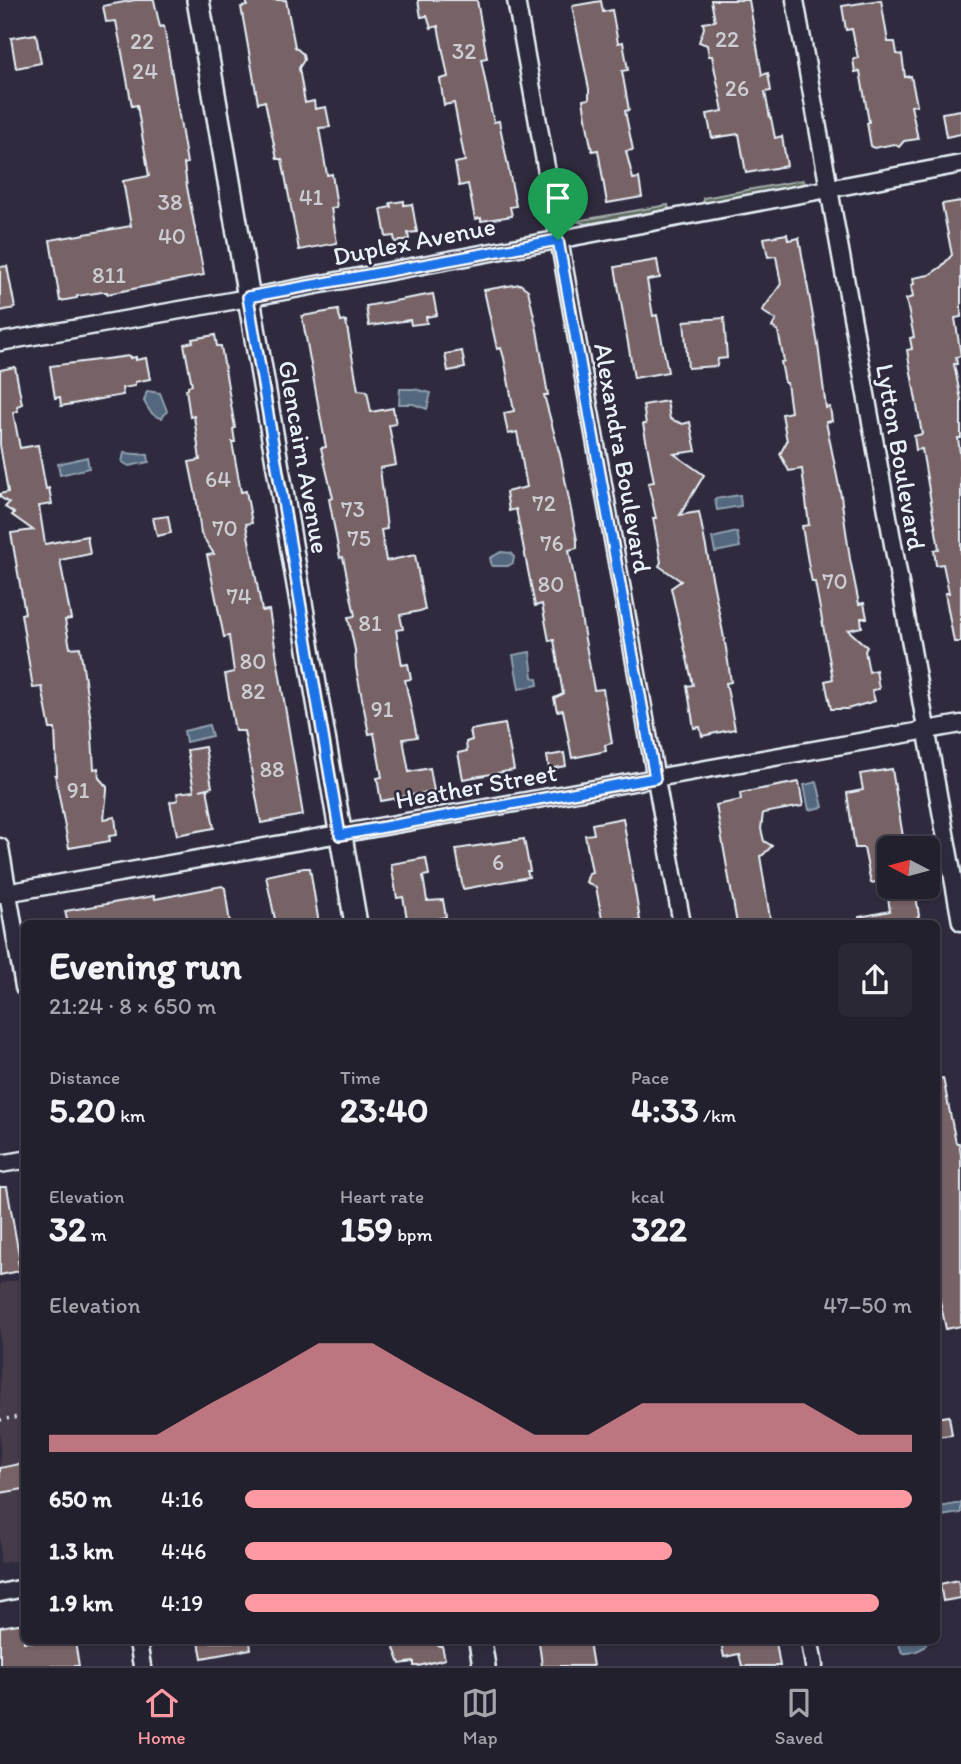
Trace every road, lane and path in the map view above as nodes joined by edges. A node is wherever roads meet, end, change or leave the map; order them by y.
1 (198, 0) edge
2 (516, 0) edge
3 (795, 0) edge
4 (961, 164) edge
5 (829, 190) junction
6 (558, 240) junction
7 (248, 297) junction
8 (0, 342) edge
9 (961, 724) edge
10 (925, 730) junction
11 (655, 778) junction
12 (340, 835) junction
13 (0, 846) edge
14 (4, 894) edge
15 (355, 920) edge
16 (681, 920) edge
17 (961, 922) edge
18 (21, 973) edge
19 (21, 1160) edge
20 (0, 1164) edge
21 (21, 1416) edge
22 (0, 1420) edge
23 (21, 1589) edge
24 (0, 1593) edge
25 (138, 1644) edge
26 (480, 1644) edge
27 (810, 1644) edge
28 (142, 1666) edge
29 (484, 1666) edge
30 (814, 1666) edge

1 - 7 street, Glencairn Avenue
2 - 6 street, Alexandra Boulevard
3 - 5 street, Lytton Boulevard
4 - 5 street, Duplex Avenue
5 - 6 street, Duplex Avenue
5 - 10 street, Lytton Boulevard
6 - 7 street, Duplex Avenue
6 - 11 street, Alexandra Boulevard
7 - 8 street, Duplex Avenue
7 - 12 street, Glencairn Avenue
9 - 10 street, Heather Street
10 - 11 street, Heather Street
10 - 17 street, Lytton Boulevard
11 - 12 street, Heather Street
11 - 16 street, Alexandra Boulevard
12 - 14 street, Heather Street
12 - 15 street, Glencairn Avenue
13 - 14 street
14 - 18 street
19 - 20 street
21 - 22 path
23 - 24 street
25 - 28 street
26 - 29 street
27 - 30 street

